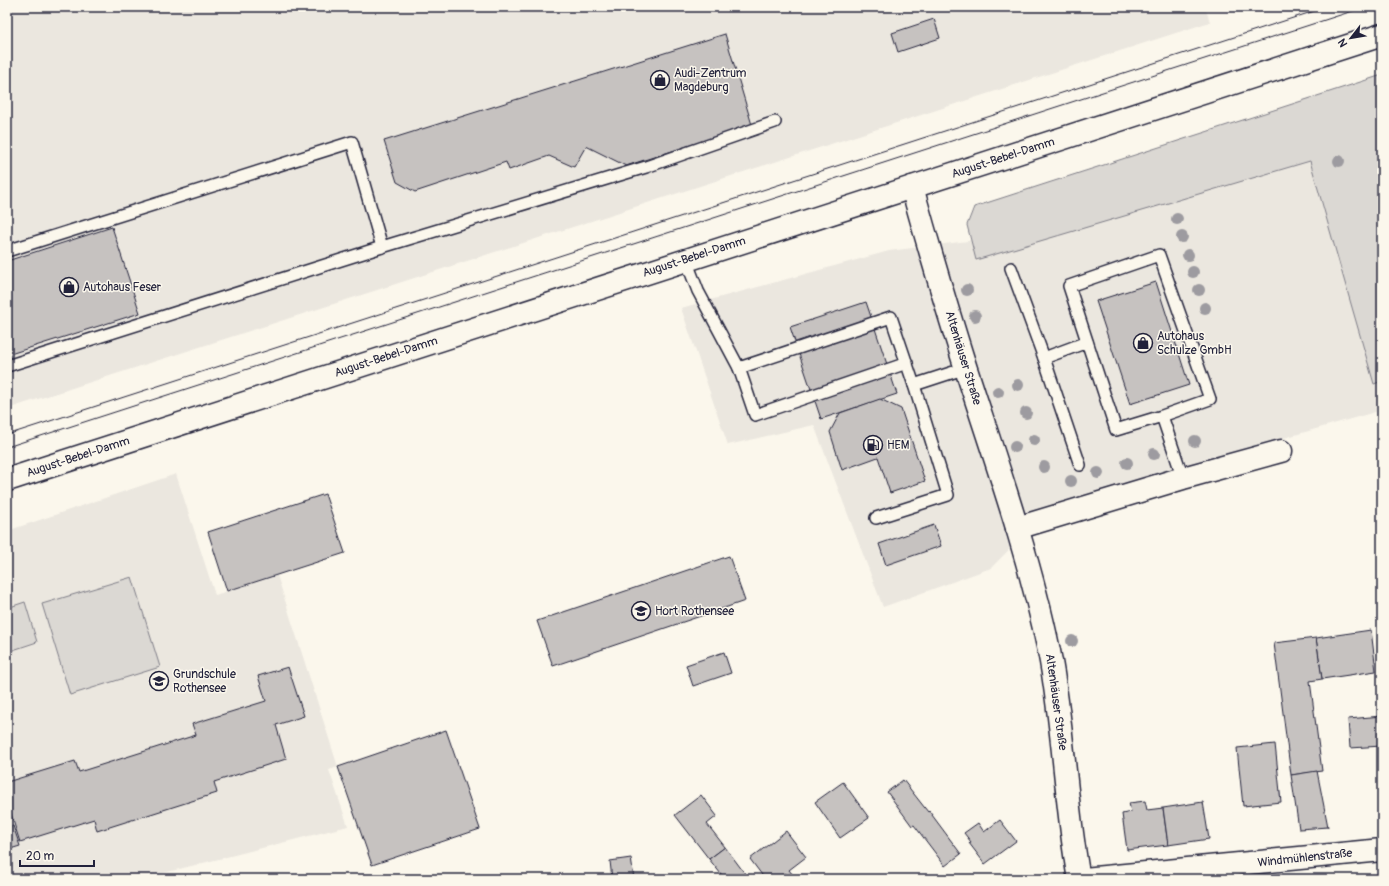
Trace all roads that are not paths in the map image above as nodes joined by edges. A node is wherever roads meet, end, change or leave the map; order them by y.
1 (1382, 35) edge
2 (775, 122) dead end
3 (912, 187) junction
4 (382, 247) junction
5 (7, 251) edge
6 (686, 260) junction
7 (1011, 268) dead end
8 (1087, 342) junction
9 (1044, 358) junction
10 (907, 363) junction
11 (7, 366) edge
12 (740, 368) junction
13 (966, 368) junction
14 (914, 385) junction
15 (1162, 416) junction
16 (1281, 451) dead end
17 (1080, 465) dead end
18 (1183, 478) junction
19 (7, 480) edge
20 (876, 518) dead end
21 (1017, 528) junction
22 (1382, 850) edge
23 (1079, 879) edge
24 (1084, 879) edge

1 - 3 main road, August-Bebel-Damm
2 - 4 lane
3 - 6 main road, August-Bebel-Damm
3 - 13 main road, Altenhäuser Straße
4 - 5 lane
4 - 11 lane
6 - 12 lane
6 - 19 main road, August-Bebel-Damm
7 - 9 lane
8 - 9 lane
8 - 15 lane
8 - 15 lane
9 - 17 lane
10 - 12 lane
10 - 12 lane
10 - 14 lane
13 - 14 lane
13 - 21 main road, Altenhäuser Straße
14 - 20 lane
15 - 18 lane
16 - 18 main road
18 - 21 main road
21 - 23 main road, Altenhäuser Straße
22 - 24 main road, Windmühlenstraße

